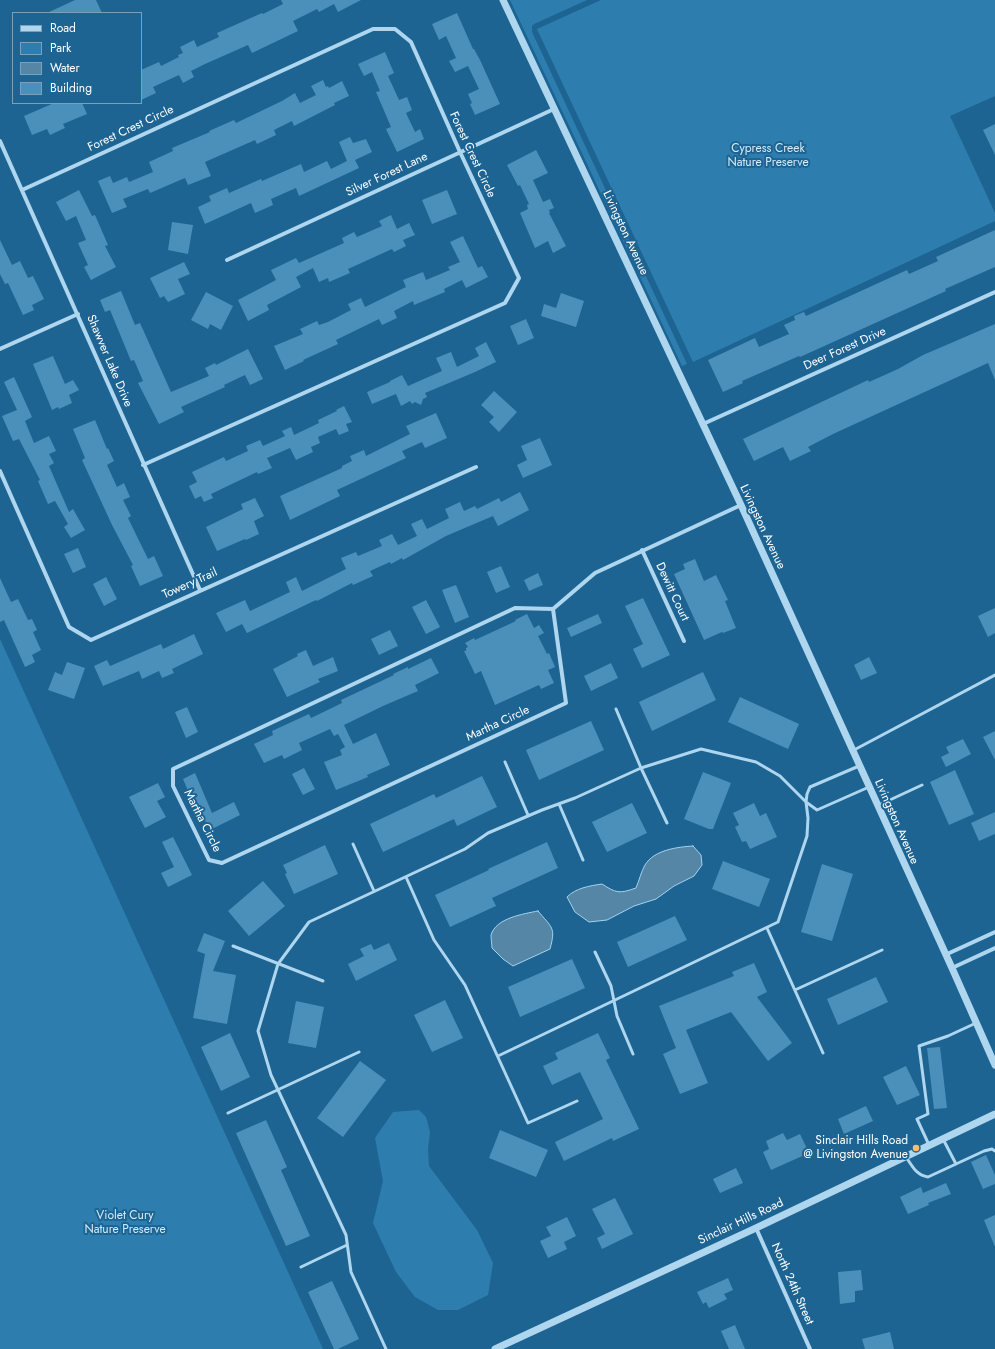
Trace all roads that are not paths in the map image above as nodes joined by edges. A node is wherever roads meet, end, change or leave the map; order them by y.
1 (503, 0) edge
2 (554, 109) junction
3 (0, 141) edge
4 (460, 152) junction
5 (22, 190) junction
6 (227, 260) dead end
7 (995, 292) edge
8 (78, 314) junction
9 (0, 349) edge
10 (703, 424) junction
11 (143, 464) junction
12 (476, 466) dead end
13 (0, 471) edge
14 (740, 504) junction
15 (642, 550) junction
16 (200, 590) junction
17 (554, 609) junction
18 (684, 641) dead end
19 (995, 675) edge
20 (616, 709) dead end
21 (852, 751) junction
22 (505, 762) dead end
23 (859, 766) junction
24 (641, 768) junction
25 (922, 785) dead end
26 (869, 787) junction
27 (806, 802) junction
28 (559, 804) junction
29 (877, 806) junction
30 (528, 815) junction
31 (667, 823) dead end
32 (353, 844) dead end
33 (583, 860) dead end
34 (406, 877) junction
35 (374, 892) junction
36 (767, 928) junction
37 (995, 932) edge
38 (233, 946) dead end
39 (995, 948) edge
40 (882, 950) dead end
41 (595, 952) dead end
42 (945, 955) junction
43 (278, 964) junction
44 (952, 968) junction
45 (323, 981) dead end
46 (794, 990) junction
47 (614, 1000) junction
48 (976, 1024) junction
49 (359, 1052) dead end
50 (823, 1053) dead end
51 (633, 1054) dead end
52 (498, 1056) junction
53 (995, 1065) edge
54 (278, 1090) junction
55 (577, 1101) dead end
56 (228, 1113) dead end
57 (995, 1114) edge
58 (943, 1139) junction
59 (929, 1146) junction
60 (995, 1150) edge
61 (906, 1157) junction
62 (956, 1164) junction
63 (756, 1228) junction
64 (347, 1246) junction
65 (301, 1267) dead end
66 (504, 1347) edge
67 (386, 1349) edge
68 (495, 1349) edge
69 (810, 1349) edge

1 - 2 street, Livingston Avenue
2 - 4 street, Silver Forest Lane
2 - 10 street, Livingston Avenue
3 - 5 street, Shawver Lake Drive
4 - 5 street, Forest Crest Circle
4 - 6 street, Silver Forest Lane
4 - 11 street, Forest Crest Circle
5 - 8 street, Shawver Lake Drive
7 - 10 street, Deer Forest Drive
8 - 9 street
8 - 11 street, Shawver Lake Drive
10 - 14 street, Livingston Avenue
11 - 16 street, Shawver Lake Drive
12 - 16 street, Towery Trail
13 - 16 street, Towery Trail
14 - 15 street
14 - 21 street, Livingston Avenue
15 - 17 street
15 - 18 street, Dewitt Court
17 - 17 street, Martha Circle
19 - 21 lane
20 - 24 lane
21 - 23 street, Livingston Avenue
22 - 30 lane
23 - 26 street, Livingston Avenue
23 - 27 lane
24 - 27 lane
24 - 28 lane
24 - 31 lane
25 - 29 lane
26 - 27 lane
26 - 29 street, Livingston Avenue
27 - 36 lane
28 - 30 lane
28 - 33 lane
29 - 42 street, Livingston Avenue
30 - 34 lane
32 - 35 lane
34 - 35 lane
34 - 52 lane
35 - 43 lane
36 - 46 lane
36 - 47 lane
37 - 42 street
38 - 43 lane
39 - 44 street
40 - 46 lane
41 - 47 lane
42 - 44 street, Livingston Avenue
43 - 45 lane
43 - 54 lane
44 - 48 street, Livingston Avenue
46 - 50 lane
47 - 51 lane
47 - 52 lane
48 - 53 street, Livingston Avenue
48 - 59 lane
49 - 54 lane
52 - 55 lane
54 - 56 lane
54 - 64 lane
57 - 58 street, Sinclair Hills Road
58 - 59 street, Sinclair Hills Road
58 - 62 lane
59 - 61 street, Sinclair Hills Road
60 - 62 lane
61 - 62 lane
61 - 63 street, Sinclair Hills Road
63 - 66 street, Sinclair Hills Road
63 - 69 street, North 24th Street
64 - 65 lane
64 - 67 lane
66 - 68 street, Sinclair Hills Road

